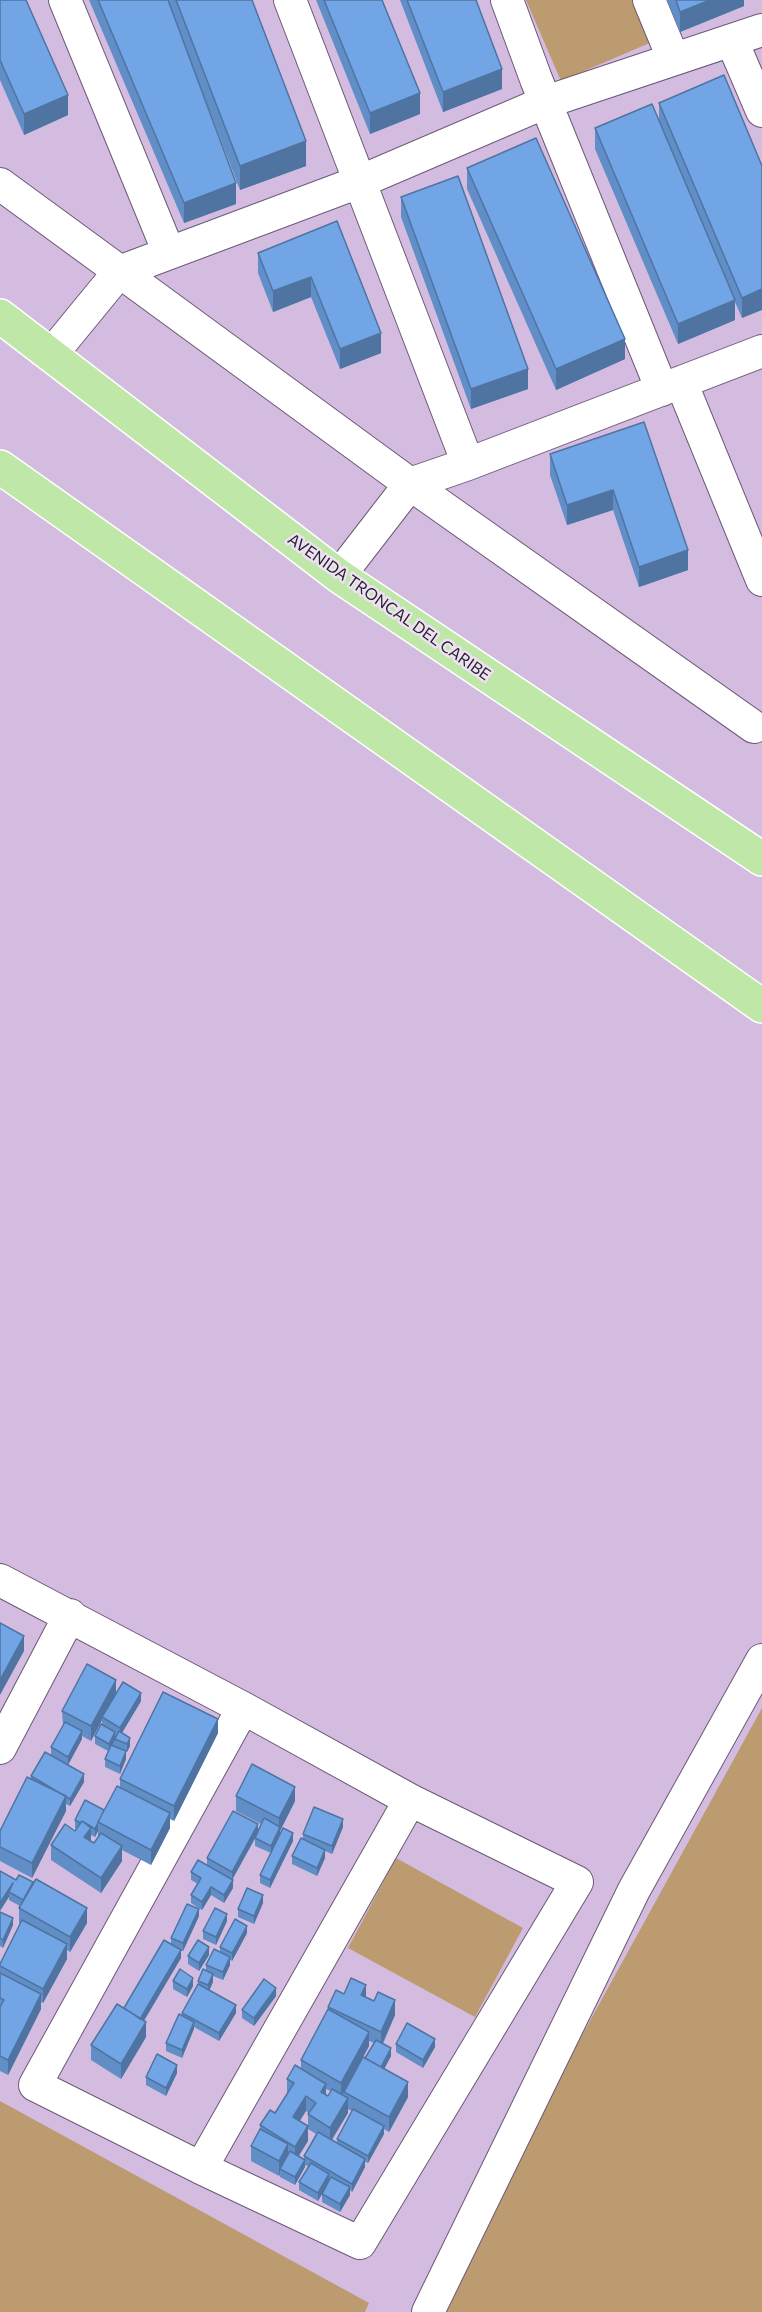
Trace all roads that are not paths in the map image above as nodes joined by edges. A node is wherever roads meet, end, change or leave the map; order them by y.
1 (65, 0) edge
2 (290, 0) edge
3 (507, 0) edge
4 (649, 0) edge
5 (762, 30) edge
6 (732, 41) junction
7 (672, 58) junction
8 (546, 102) junction
9 (762, 111) edge
10 (359, 182) junction
11 (0, 184) edge
12 (170, 253) junction
13 (119, 272) junction
14 (0, 316) edge
15 (762, 351) edge
16 (51, 355) junction
17 (672, 386) junction
18 (468, 464) junction
19 (0, 467) edge
20 (410, 484) junction
21 (339, 576) junction
22 (762, 580) edge
23 (754, 728) dead end
24 (762, 859) edge
25 (762, 1006) edge
26 (0, 1580) edge
27 (70, 1615) junction
28 (762, 1660) edge
29 (243, 1708) junction
30 (0, 1748) edge
31 (410, 1800) junction
32 (201, 2168) junction
33 (428, 2312) edge

1 - 12 street
2 - 10 street
3 - 8 street
4 - 7 street
5 - 6 street
6 - 7 street
6 - 9 street
7 - 8 street
8 - 10 street
8 - 17 street
10 - 12 street
10 - 18 street
11 - 13 street
12 - 13 street
13 - 16 street
13 - 20 street
14 - 16 highway, AVENIDA TRONCAL DEL CARIBE
15 - 17 street
16 - 21 highway, AVENIDA TRONCAL DEL CARIBE
17 - 18 street
17 - 22 street
18 - 20 street
19 - 25 highway
20 - 21 street
20 - 23 street
21 - 24 highway, AVENIDA TRONCAL DEL CARIBE
26 - 27 street
27 - 29 street
27 - 30 street
28 - 33 street
29 - 31 street
29 - 32 street
31 - 32 street
31 - 32 street

